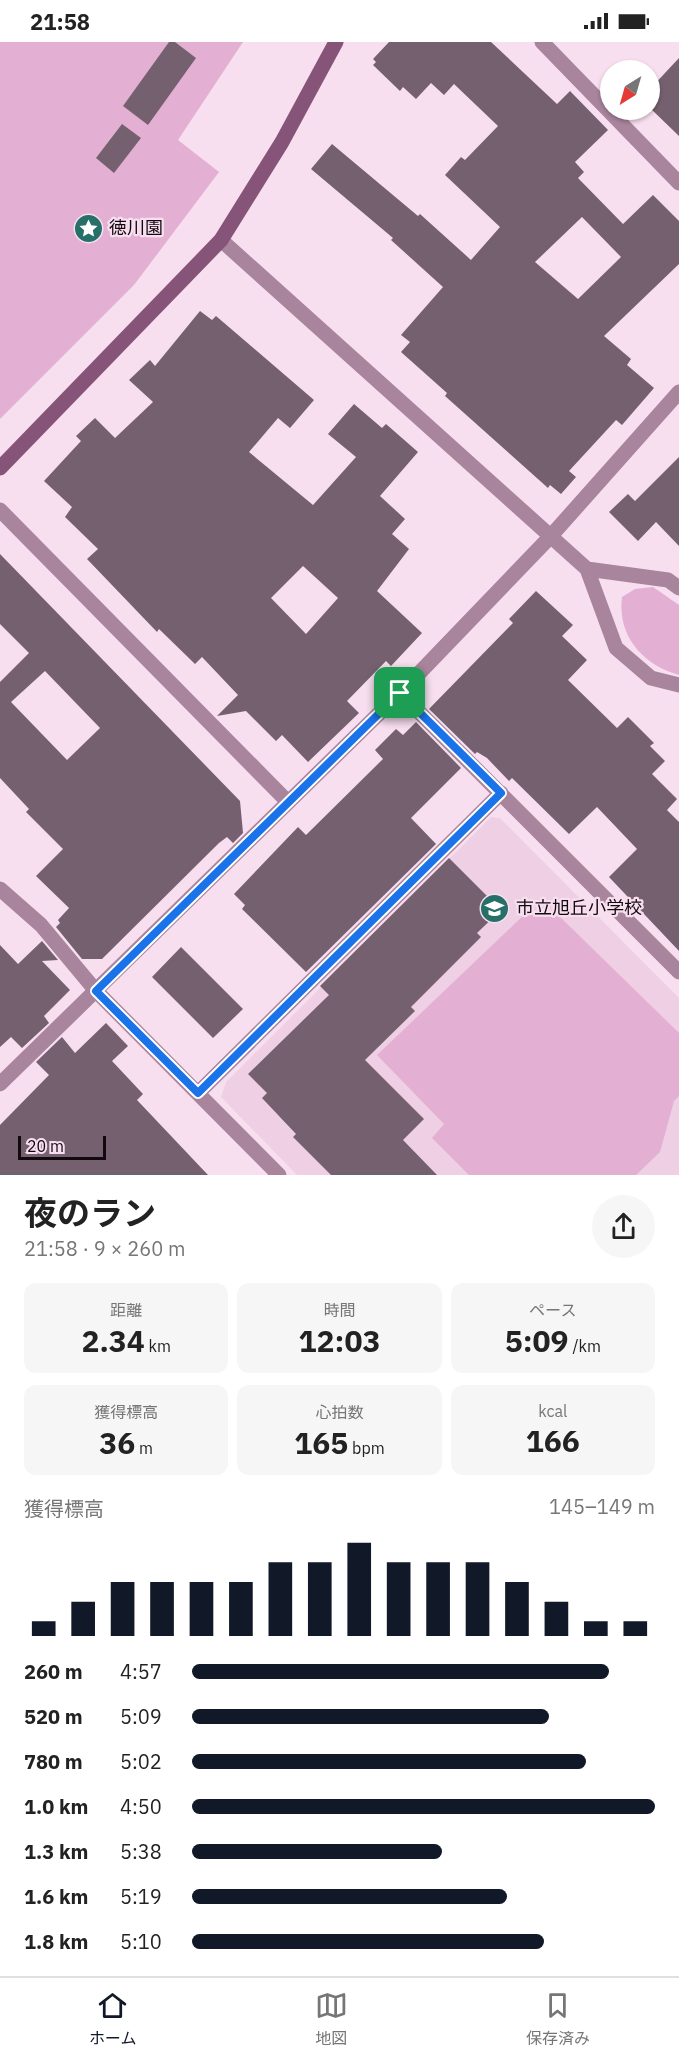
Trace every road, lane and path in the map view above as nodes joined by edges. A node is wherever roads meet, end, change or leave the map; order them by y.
1 (336, 42) edge
2 (542, 42) edge
3 (679, 183) edge
4 (221, 240) junction
5 (679, 392) edge
6 (0, 468) edge
7 (0, 510) edge
8 (550, 537) junction
9 (587, 569) junction
10 (679, 588) edge
11 (679, 685) edge
12 (400, 693) junction
13 (501, 793) junction
14 (288, 802) junction
15 (0, 889) edge
16 (679, 972) edge
17 (96, 991) junction
18 (0, 1084) edge
19 (198, 1093) junction
20 (279, 1175) edge

1 - 4 street
2 - 3 street
4 - 6 street
4 - 8 street
5 - 8 street
7 - 14 street
8 - 9 street
8 - 12 street
9 - 10 street
9 - 11 street
12 - 13 street
12 - 14 street
13 - 16 street
13 - 19 street
14 - 17 street
15 - 17 street
17 - 18 street
17 - 19 street
19 - 20 street

